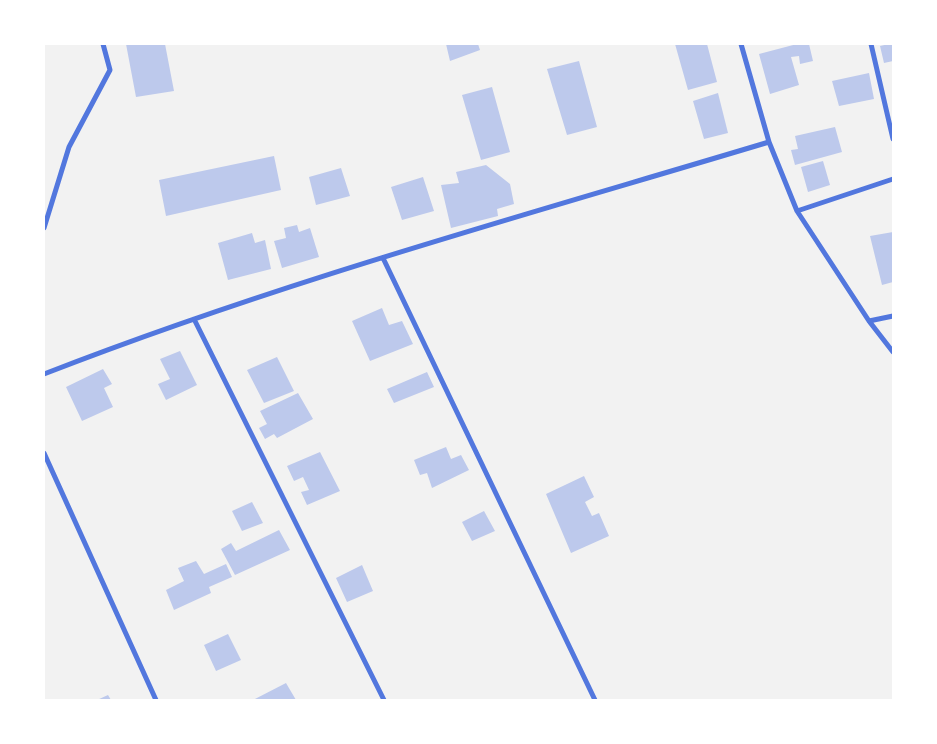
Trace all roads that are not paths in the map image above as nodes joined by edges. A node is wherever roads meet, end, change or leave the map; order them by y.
1 (103, 44) edge
2 (741, 44) edge
3 (871, 44) edge
4 (893, 139) edge
5 (769, 142) junction
6 (893, 179) edge
7 (797, 211) junction
8 (44, 228) edge
9 (383, 258) junction
10 (893, 316) edge
11 (194, 319) junction
12 (869, 321) junction
13 (893, 352) edge
14 (44, 374) edge
15 (44, 453) edge
16 (156, 700) edge
17 (384, 700) edge
18 (595, 700) edge

1 - 8 street
2 - 5 street
3 - 4 street
5 - 7 street
5 - 9 street
6 - 7 street
7 - 12 street
9 - 11 street
9 - 18 street
10 - 12 street
11 - 14 street
11 - 17 street
12 - 13 street
15 - 16 street

